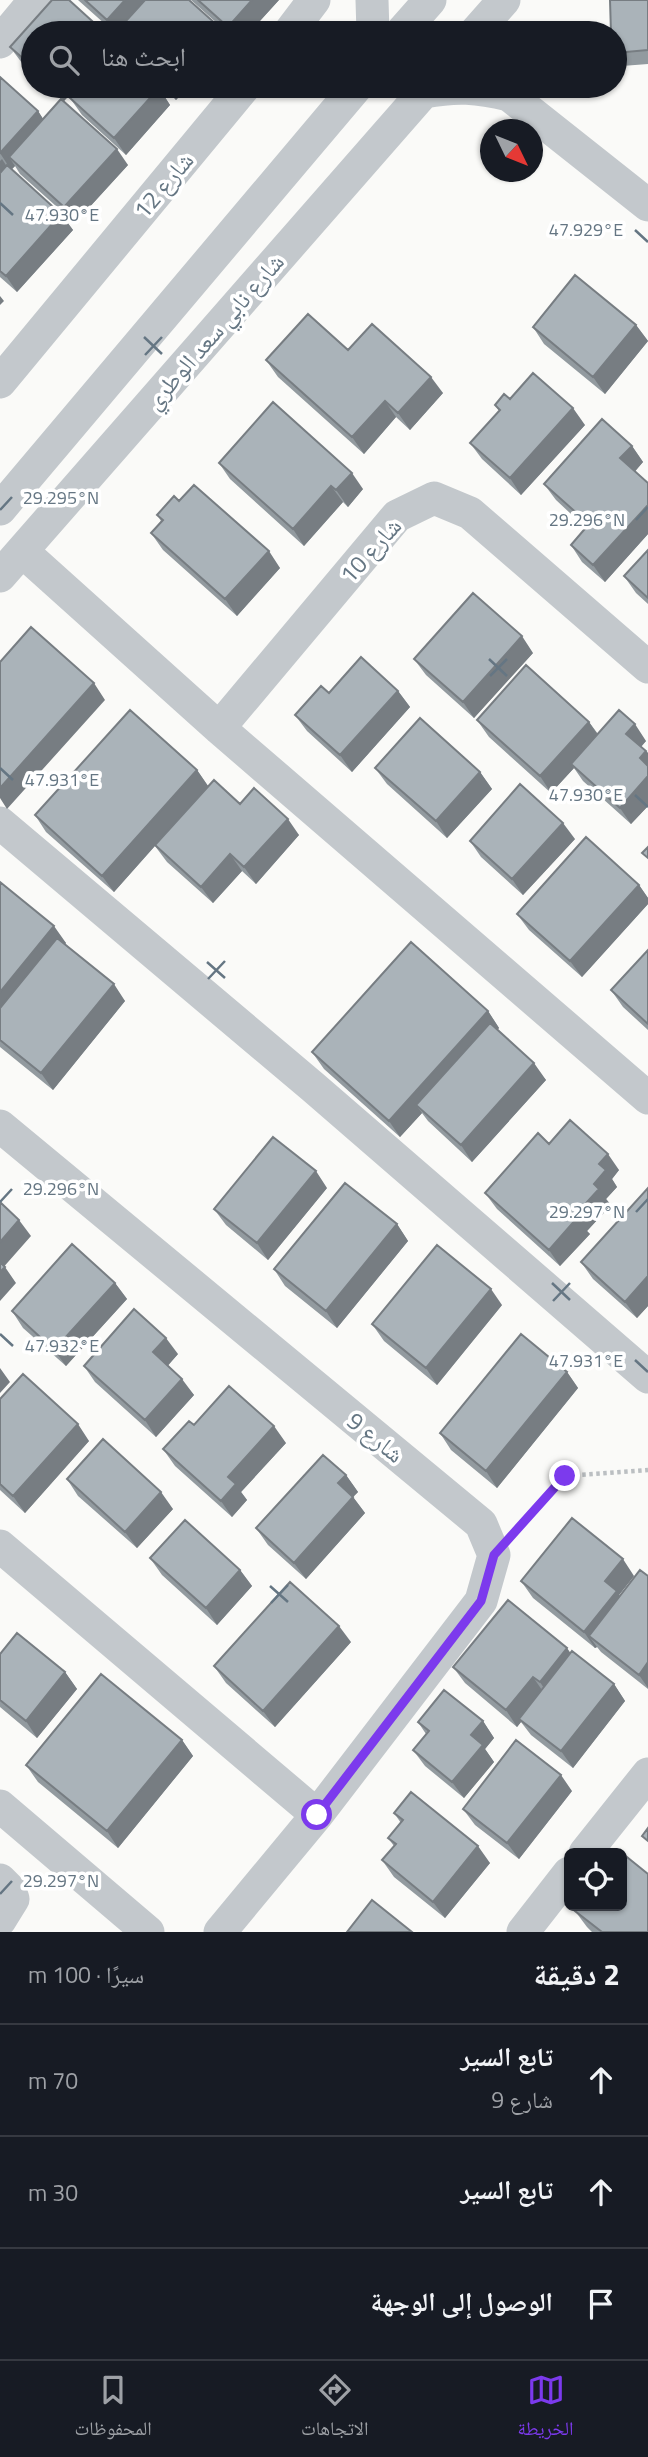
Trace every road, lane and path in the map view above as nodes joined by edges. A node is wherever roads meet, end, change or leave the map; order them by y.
1 (35, 0) edge
2 (314, 0) edge
3 (372, 0) edge
4 (430, 0) edge
5 (298, 21) edge
6 (373, 21) edge
7 (412, 21) edge
8 (0, 42) edge
9 (235, 98) edge
10 (346, 98) edge
11 (353, 98) edge
12 (419, 98) edge
13 (515, 98) edge
14 (393, 126) junction
15 (648, 205) edge
16 (0, 382) edge
17 (0, 509) edge
18 (22, 551) junction
19 (0, 576) edge
20 (648, 667) edge
21 (219, 728) junction
22 (0, 823) edge
23 (648, 1098) edge
24 (0, 1126) edge
25 (648, 1377) edge
26 (648, 1470) edge
27 (0, 1546) edge
28 (494, 1555) junction
29 (648, 1774) edge
30 (0, 1806) edge
31 (317, 1815) junction
32 (589, 1848) edge
33 (564, 1879) edge
34 (0, 1880) edge
35 (0, 1920) edge
36 (131, 1927) edge
37 (220, 1932) edge
38 (523, 1932) edge

1 - 8 street
2 - 5 street
3 - 6 street
4 - 7 street
9 - 16 street, شارع 12
10 - 17 street, شارع نابي سعد الوطري
11 - 14 street
12 - 14 street, شارع نابي سعد الوطري
13 - 15 street
14 - 18 street, شارع نابي سعد الوطري
18 - 19 street, شارع نابي سعد الوطري
18 - 21 street
20 - 21 street, شارع 10
21 - 23 street
22 - 25 street
24 - 28 street, شارع 9
26 - 28 path
27 - 31 street
28 - 31 street
29 - 32 street
30 - 36 street
31 - 37 street
33 - 38 street
34 - 35 street

